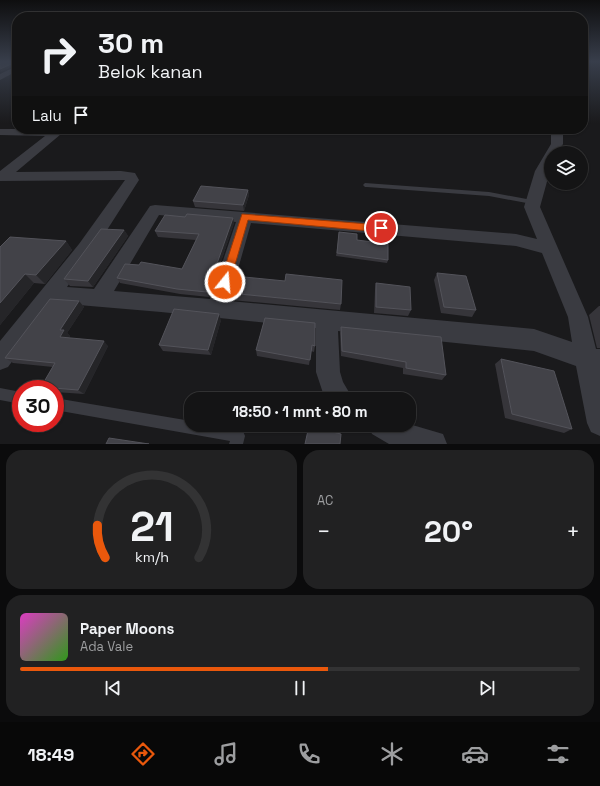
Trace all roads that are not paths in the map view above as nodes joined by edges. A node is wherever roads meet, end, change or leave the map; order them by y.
1 (0, 132) edge
2 (12, 132) edge
3 (55, 134) edge
4 (558, 134) edge
5 (556, 146) edge
6 (544, 168) edge
7 (2, 177) edge
8 (367, 185) dead end
9 (532, 202) junction
10 (245, 217) junction
11 (549, 248) junction
12 (49, 294) junction
13 (99, 298) junction
14 (217, 309) junction
15 (327, 320) junction
16 (0, 359) edge
17 (593, 359) edge
18 (336, 392) edge
19 (0, 394) edge
20 (12, 396) edge
21 (64, 406) edge
22 (600, 423) edge
23 (393, 432) edge
24 (236, 444) edge
25 (433, 444) edge

1 - 2 street
3 - 7 street
4 - 5 street
6 - 9 street
7 - 12 street
8 - 9 lane
9 - 11 street
10 - 11 street
10 - 13 street
10 - 14 street
11 - 17 street
12 - 13 street
12 - 16 street
13 - 14 street
14 - 15 street
15 - 17 street
15 - 18 street
17 - 22 street
19 - 20 lane
21 - 24 lane
23 - 25 street

